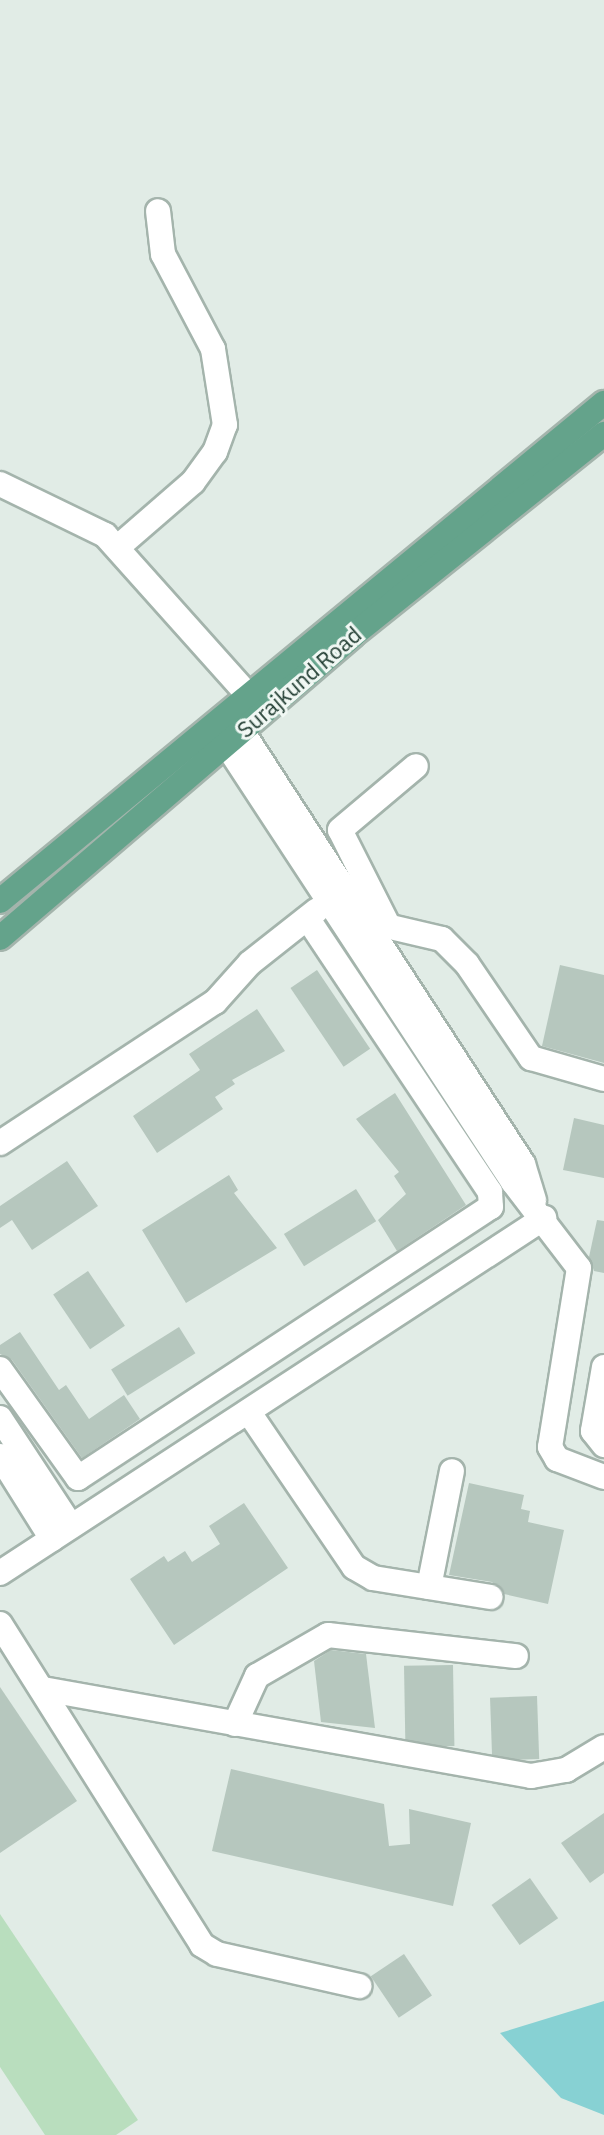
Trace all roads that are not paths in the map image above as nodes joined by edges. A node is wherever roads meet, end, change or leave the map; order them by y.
1 (158, 211) dead end
2 (604, 403) edge
3 (604, 434) edge
4 (0, 484) edge
5 (118, 547) junction
6 (247, 694) junction
7 (220, 716) junction
8 (235, 738) junction
9 (416, 766) dead end
10 (335, 894) junction
11 (0, 901) edge
12 (307, 918) junction
13 (376, 923) junction
14 (0, 938) edge
15 (604, 1079) edge
16 (0, 1143) edge
17 (540, 1212) junction
18 (604, 1367) edge
19 (0, 1369) edge
20 (250, 1414) junction
21 (0, 1418) edge
22 (604, 1445) edge
23 (0, 1456) edge
24 (452, 1471) dead end
25 (604, 1477) edge
26 (62, 1532) junction
27 (0, 1573) edge
28 (429, 1587) junction
29 (490, 1597) dead end
30 (0, 1624) edge
31 (516, 1656) dead end
32 (43, 1689) junction
33 (235, 1724) junction
34 (604, 1747) edge
35 (359, 1986) dead end

1 - 5 street
2 - 6 main road, Surajkund Road
3 - 8 main road, Surajkund Road
4 - 5 street
5 - 6 street
6 - 7 main road, Surajkund Road
7 - 8 street
7 - 11 main road, Surajkund Road
8 - 10 street
8 - 14 main road, Surajkund Road
9 - 13 street
10 - 12 street
10 - 13 street
10 - 17 street
12 - 16 street
12 - 19 street
13 - 15 street
13 - 17 street
17 - 20 street
17 - 25 street
18 - 22 street
20 - 26 street
20 - 28 street
21 - 26 street
23 - 26 street
24 - 28 street
26 - 27 street
28 - 29 street
30 - 32 street
31 - 33 street
32 - 33 street
32 - 35 street
33 - 34 street

